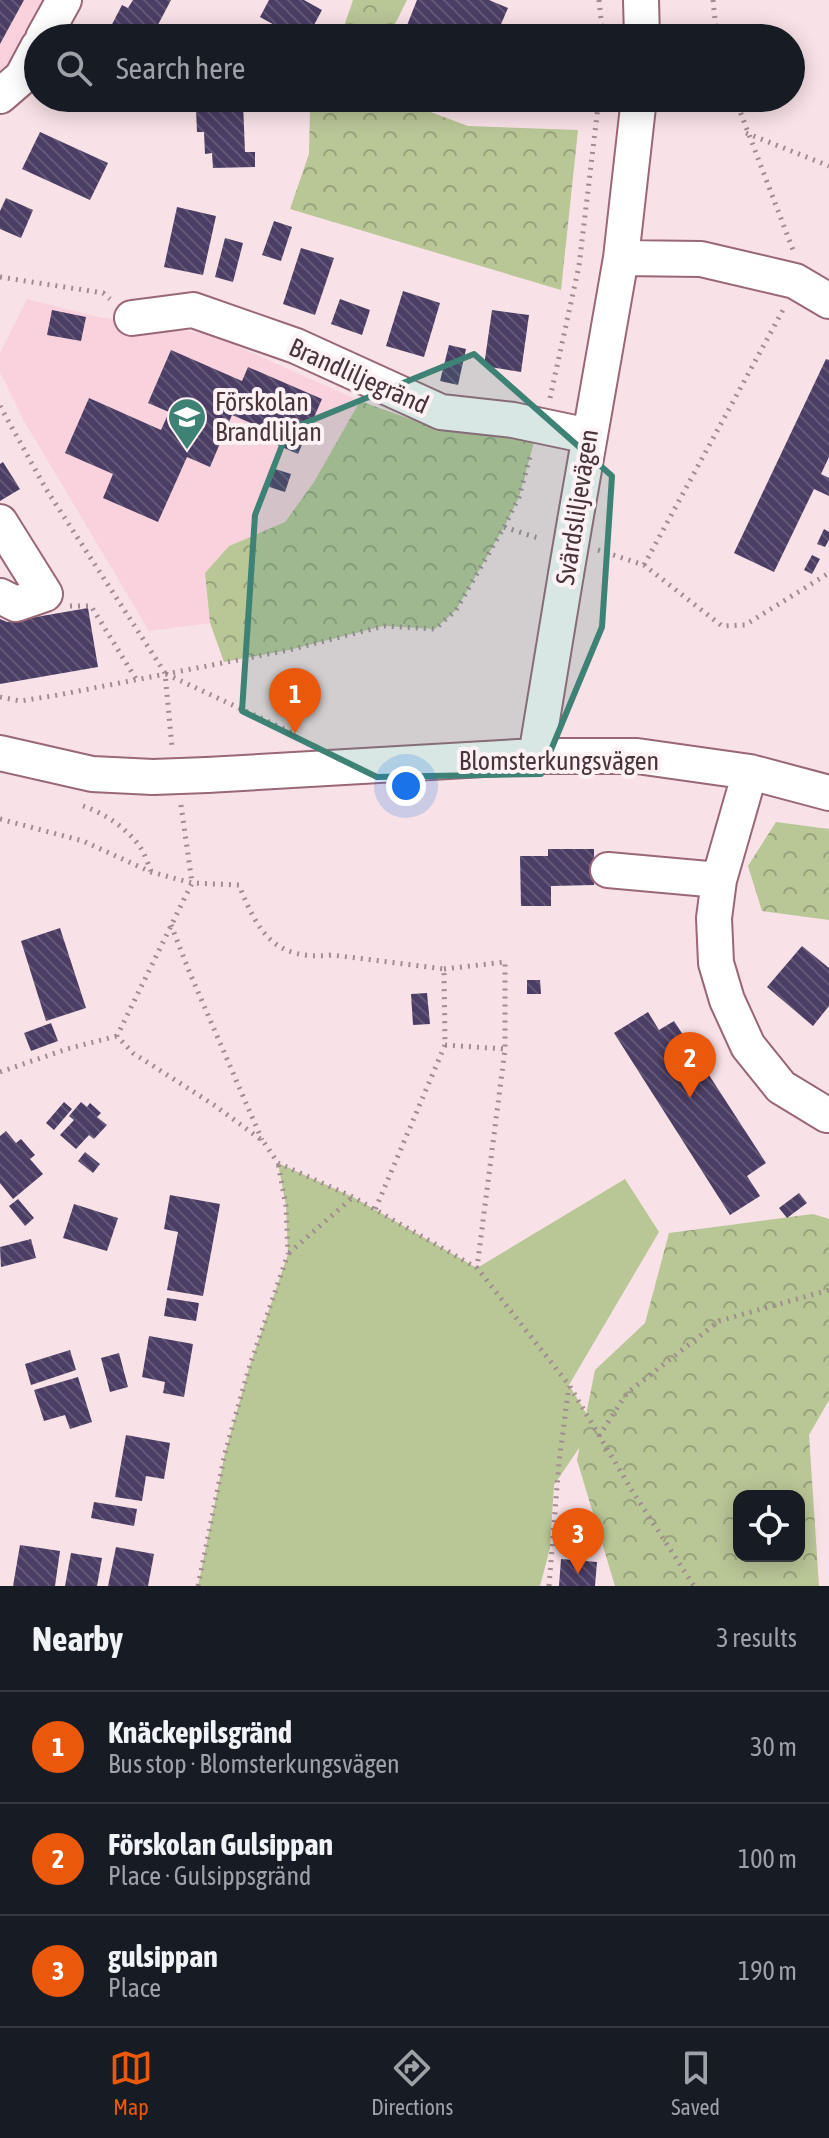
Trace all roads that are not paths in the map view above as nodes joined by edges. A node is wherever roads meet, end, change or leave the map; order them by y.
1 (64, 0) edge
2 (641, 0) edge
3 (51, 24) edge
4 (642, 24) edge
5 (24, 73) edge
6 (0, 96) edge
7 (637, 112) edge
8 (621, 258) junction
9 (829, 301) edge
10 (132, 318) road end
11 (589, 436) junction
12 (0, 522) edge
13 (0, 596) edge
14 (0, 753) edge
15 (536, 756) junction
16 (750, 772) junction
17 (829, 793) edge
18 (608, 870) dead end
19 (719, 880) junction
20 (821, 1113) edge

1 - 3 street
2 - 4 street
5 - 6 street
7 - 8 street, Svärdsliljevägen
8 - 9 street
8 - 11 street, Svärdsliljevägen
10 - 11 street, Brandliljegränd
11 - 15 street, Svärdsliljevägen, bridge
12 - 13 street
14 - 15 street, Blomsterkungsvägen, bridge
15 - 16 street, Blomsterkungsvägen
16 - 17 street, Blomsterkungsvägen
16 - 19 street
18 - 19 street
19 - 20 street

